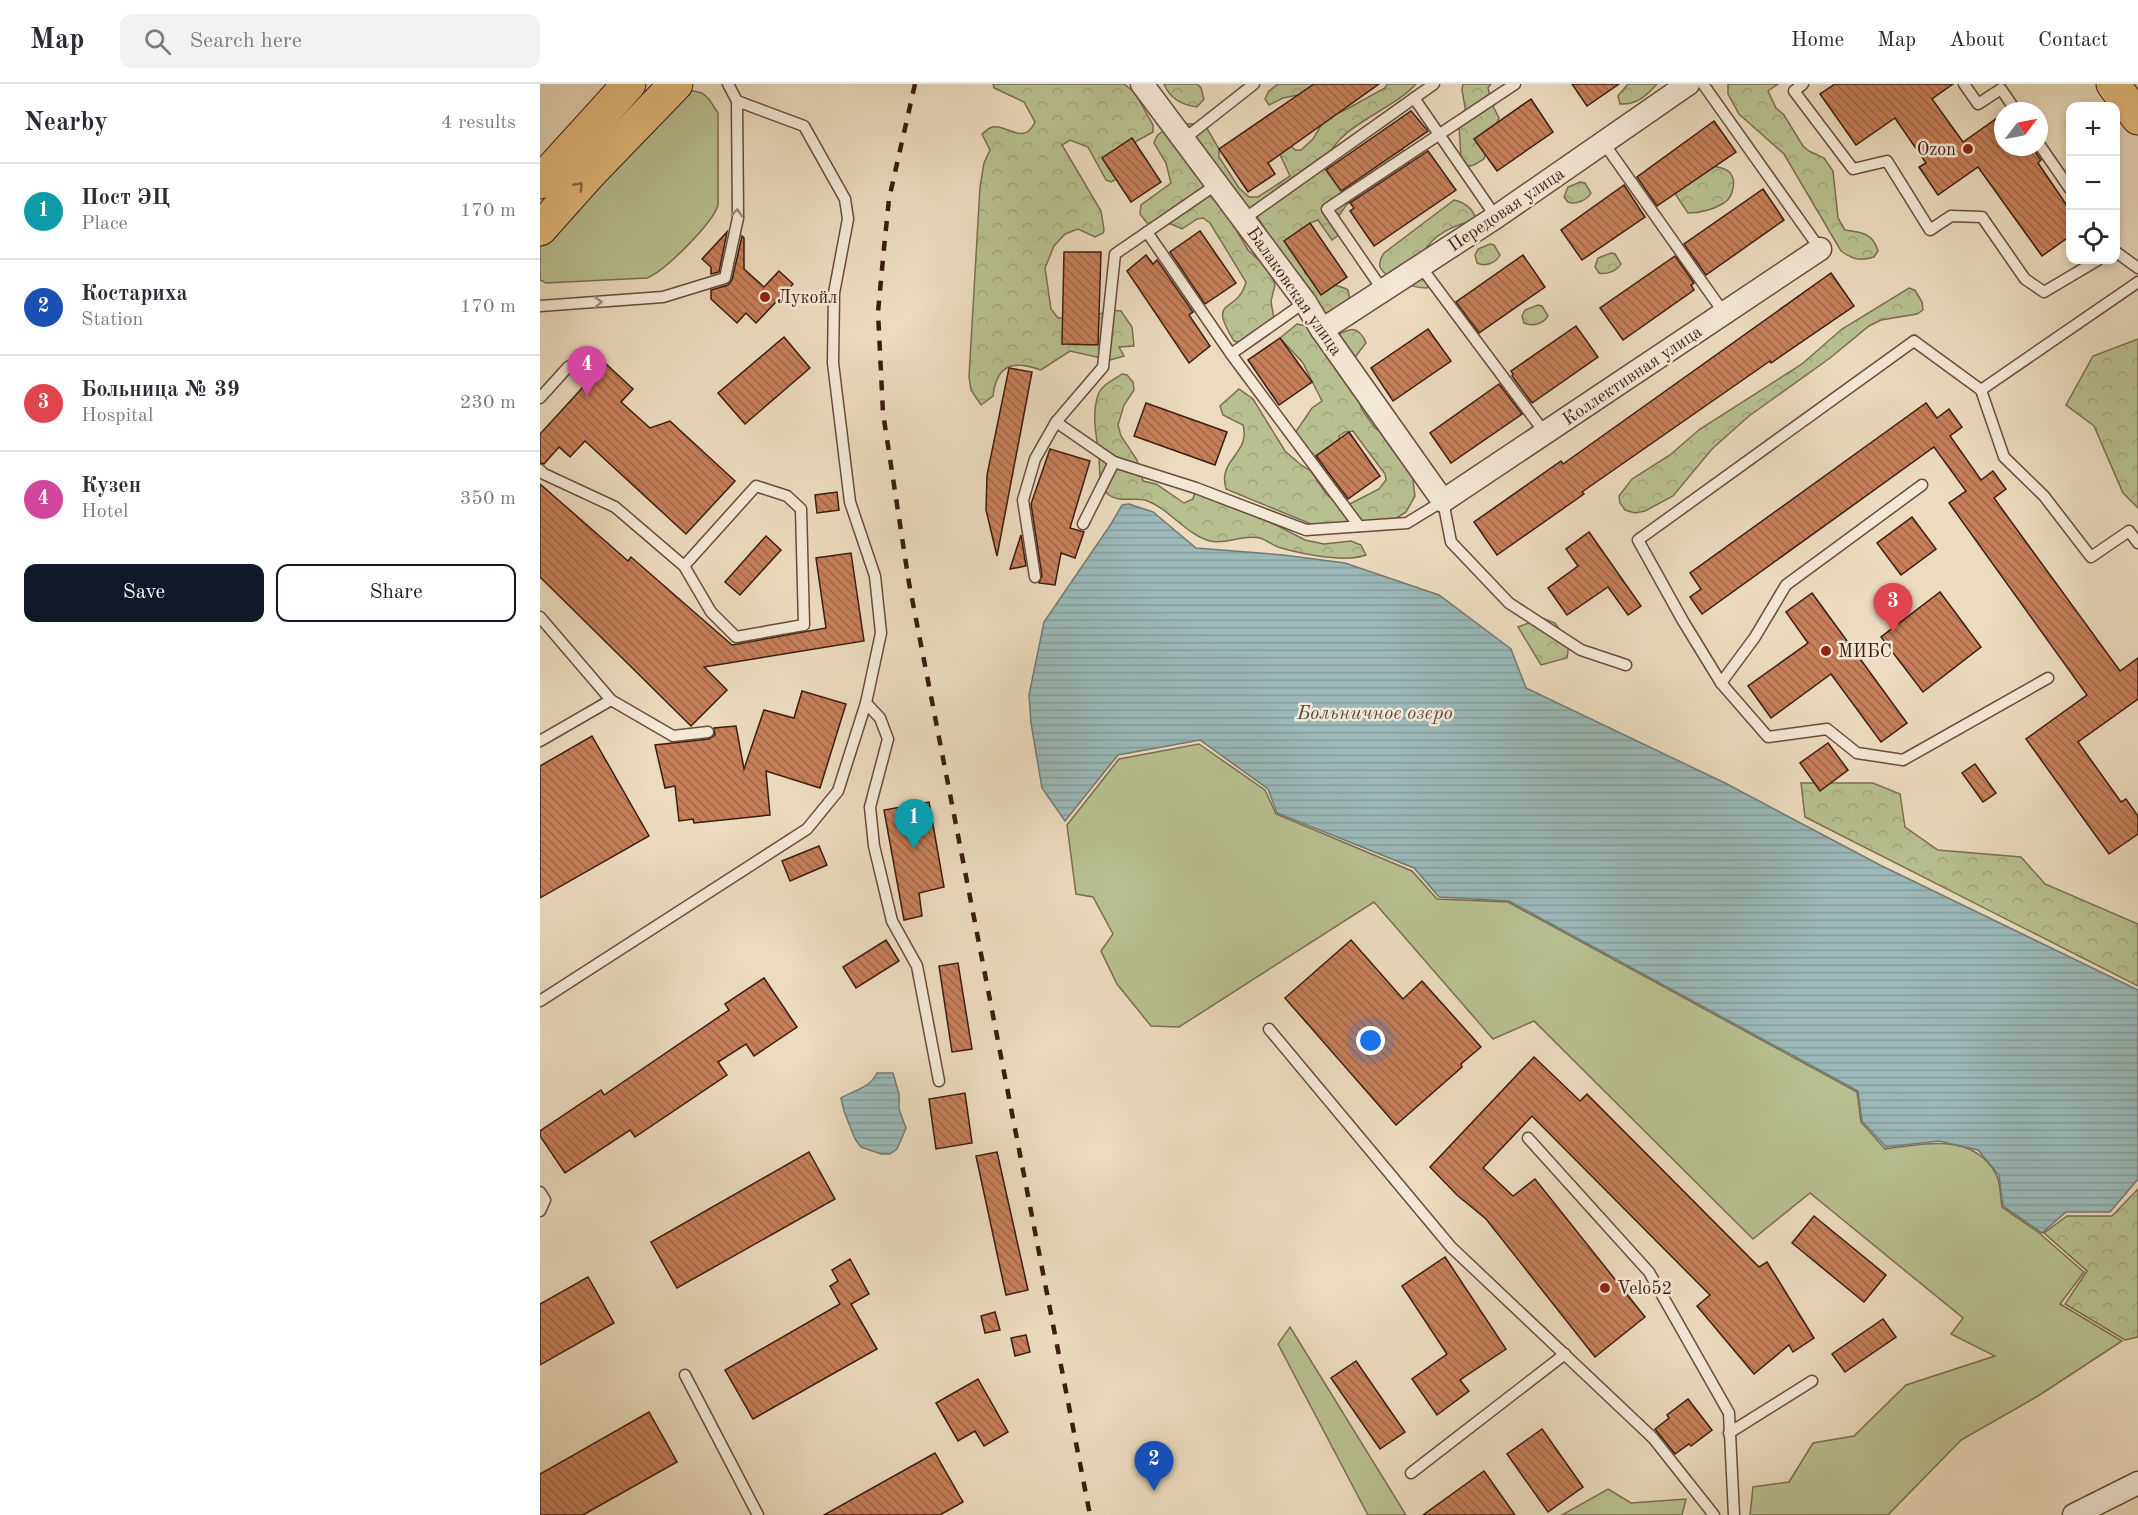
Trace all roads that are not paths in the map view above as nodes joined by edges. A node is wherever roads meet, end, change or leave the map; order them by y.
1 (629, 84) edge
2 (676, 84) edge
3 (728, 84) edge
4 (1142, 84) edge
5 (1254, 84) edge
6 (1434, 84) edge
7 (1515, 84) edge
8 (1688, 84) edge
9 (1703, 84) edge
10 (1803, 84) edge
11 (1964, 84) edge
12 (2113, 84) edge
13 (1414, 98) junction
14 (736, 101) junction
15 (2010, 102) edge
16 (2138, 118) edge
17 (1440, 135) junction
18 (1184, 139) junction
19 (1603, 142) junction
20 (2047, 156) edge
21 (540, 182) edge
22 (2066, 183) edge
23 (1218, 184) junction
24 (1496, 217) junction
25 (1244, 219) junction
26 (540, 229) edge
27 (1147, 232) junction
28 (1820, 249) joint
29 (2120, 255) edge
30 (2091, 264) edge
31 (1420, 267) junction
32 (2138, 268) edge
33 (2138, 282) edge
34 (1384, 292) junction
35 (1305, 302) junction
36 (540, 306) edge
37 (1724, 313) junction
38 (1322, 330) junction
39 (1231, 354) junction
40 (592, 355) dead end
41 (1981, 390) junction
42 (540, 398) edge
43 (1056, 422) junction
44 (1545, 433) junction
45 (1114, 462) junction
46 (540, 470) edge
47 (1922, 485) dead end
48 (1443, 501) junction
49 (1083, 524) dead end
50 (1359, 526) junction
51 (2138, 543) edge
52 (684, 566) junction
53 (1035, 577) dead end
54 (540, 617) edge
55 (1626, 665) dead end
56 (2048, 678) dead end
57 (1721, 683) junction
58 (611, 700) junction
59 (866, 703) junction
60 (708, 732) dead end
61 (540, 741) edge
62 (540, 1001) edge
63 (1269, 1029) dead end
64 (939, 1081) dead end
65 (1528, 1138) dead end
66 (540, 1192) edge
67 (540, 1211) edge
68 (1565, 1354) junction
69 (685, 1375) dead end
70 (1812, 1381) dead end
71 (1730, 1433) junction
72 (1411, 1473) dead end
73 (2138, 1483) edge
74 (1711, 1514) edge
75 (758, 1515) edge
76 (1734, 1515) edge
77 (2073, 1515) edge

1 - 21 main road
26 -> 2 main road
3 - 14 lane
4 - 18 street, Балаковская улица
5 - 18 lane
6 - 13 lane
7 - 17 lane
8 - 19 street, Передовая улица
9 - 28 lane
10 - 30 lane
11 - 15 lane
12 - 16 main road
13 - 17 lane
13 - 25 lane
36 -> 14 lane
14 - 59 lane
17 - 24 lane
17 - 34 lane
18 - 23 street, Балаковская улица
19 - 24 street, Передовая улица
19 - 37 lane
20 - 22 lane
23 - 25 street, Балаковская улица
23 - 27 lane
24 - 31 street, Передовая улица
25 - 35 street, Балаковская улица
27 - 39 lane
27 - 43 lane
28 - 37 street, Коллективная улица
29 - 32 lane
31 - 34 street, Передовая улица
31 - 44 lane
33 - 41 lane
34 - 38 street, Передовая улица
35 - 38 street, Балаковская улица
35 - 39 lane
37 - 44 street, Коллективная улица
38 - 48 street, Балаковская улица
39 - 50 lane
40 - 42 lane
41 - 51 lane
41 - 57 lane
43 - 45 lane
43 - 53 lane
44 - 48 street, Коллективная улица
45 - 49 lane
45 - 50 lane
46 - 52 lane
47 - 57 lane
48 - 50 lane
48 - 55 lane
52 - 52 lane
54 - 58 lane
56 - 57 lane
58 - 60 lane
58 - 61 lane
59 - 62 lane
59 - 64 lane
63 - 68 lane
65 - 71 lane
66 - 67 lane
68 - 72 lane
68 - 74 lane
69 - 75 lane
70 - 71 lane
71 - 76 lane
73 - 77 street

